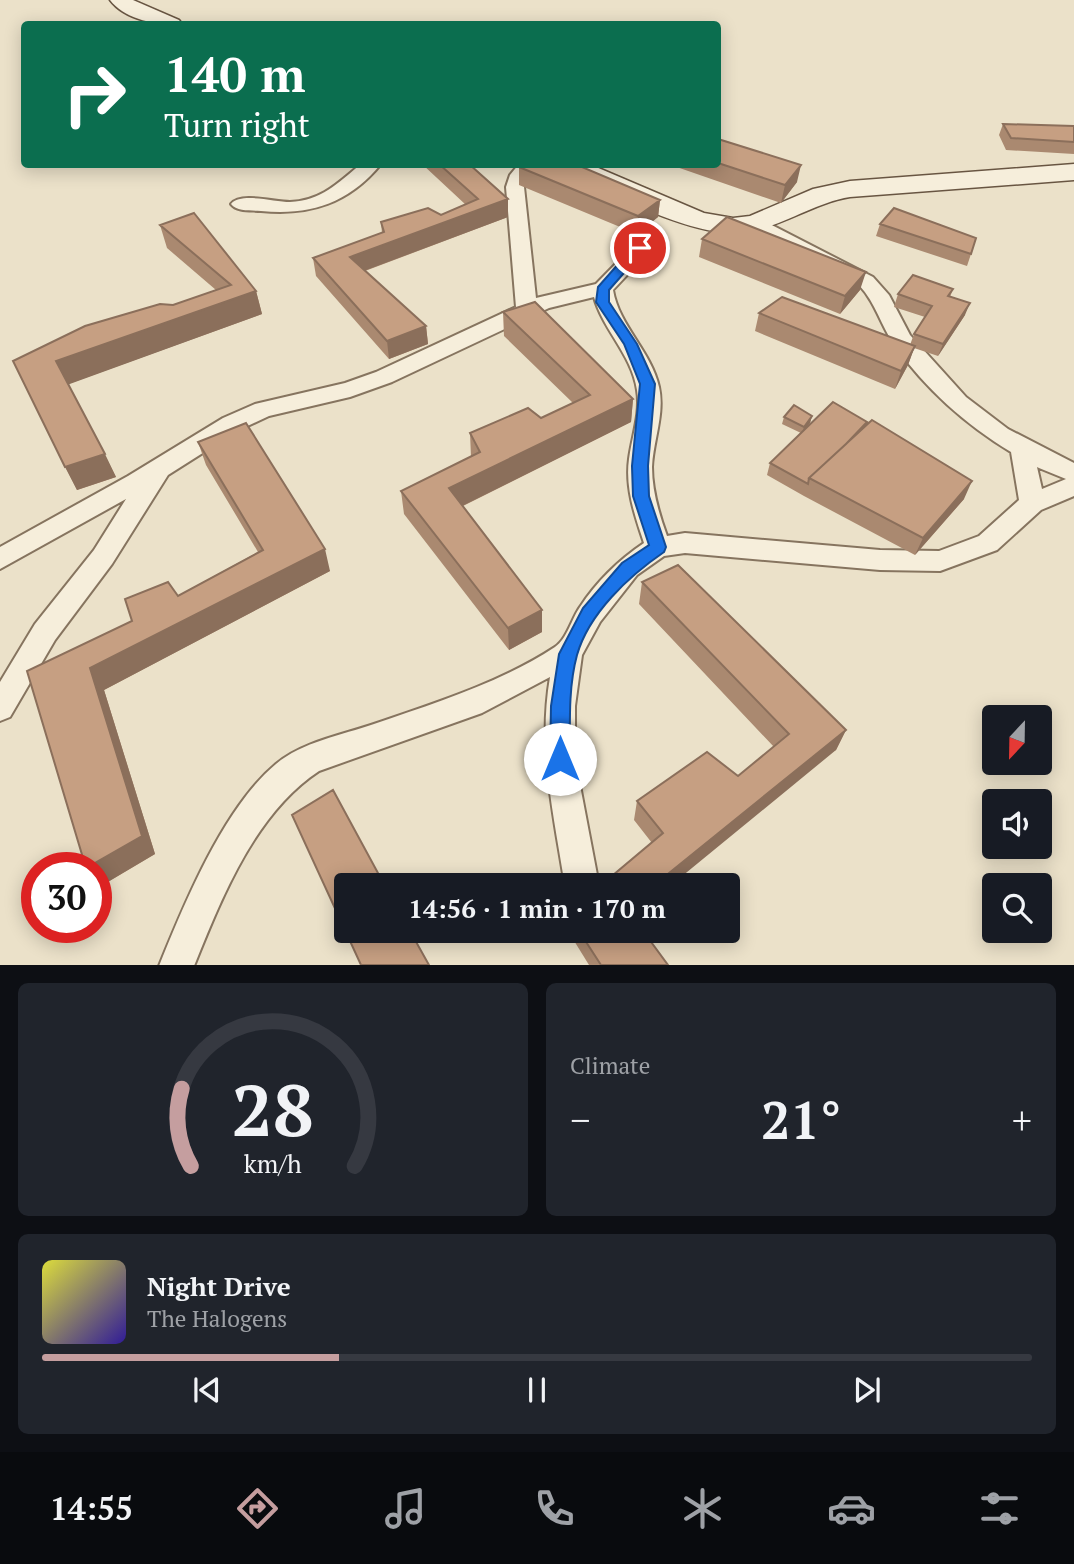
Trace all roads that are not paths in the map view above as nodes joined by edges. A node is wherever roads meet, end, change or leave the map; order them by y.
1 (120, 0) edge
2 (164, 21) edge
3 (368, 168) edge
4 (526, 168) edge
5 (575, 168) edge
6 (1074, 172) edge
7 (240, 204) dead end
8 (756, 223) junction
9 (648, 242) dead end
10 (603, 289) junction
11 (527, 311) junction
12 (1022, 450) junction
13 (159, 468) junction
14 (1074, 473) edge
15 (1074, 486) edge
16 (1032, 503) junction
17 (658, 547) junction
18 (0, 559) edge
19 (568, 654) junction
20 (0, 708) edge
21 (580, 873) edge
22 (176, 965) edge

1 - 2 street
3 - 7 street
4 - 11 street
5 - 8 street
6 - 8 street
8 - 12 street
9 - 10 street
10 - 11 street
10 - 17 street
11 - 13 street
12 - 14 street
12 - 16 street
13 - 18 street
13 - 20 street
15 - 16 street
16 - 17 street
17 - 19 street
19 - 21 street
19 - 22 street

